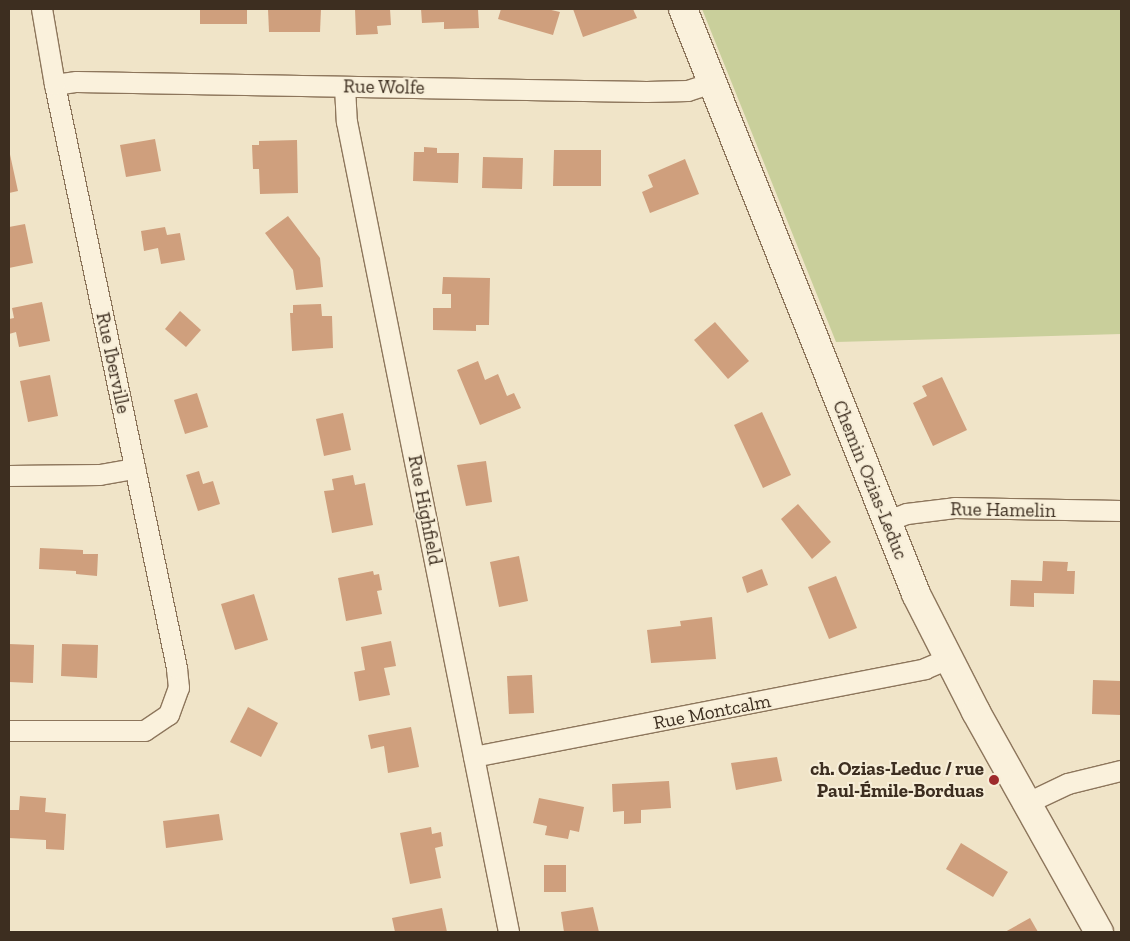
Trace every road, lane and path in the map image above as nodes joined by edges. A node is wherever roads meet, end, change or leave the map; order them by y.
1 (42, 9) edge
2 (683, 9) edge
3 (712, 83) junction
4 (55, 85) junction
5 (345, 87) junction
6 (135, 469) junction
7 (9, 476) edge
8 (1121, 511) edge
9 (886, 522) junction
10 (948, 659) junction
11 (9, 731) edge
12 (474, 758) junction
13 (1121, 771) edge
14 (1028, 803) junction
15 (508, 932) edge
16 (1099, 932) edge

1 - 4 street, Rue Iberville
2 - 3 street, Chemin Ozias-Leduc
3 - 5 street, Rue Wolfe
3 - 9 street, Chemin Ozias-Leduc
4 - 5 street, Rue Wolfe
4 - 6 street, Rue Iberville
5 - 12 street, Rue Highfield
6 - 7 street
6 - 11 street, Rue Iberville
8 - 9 street, Rue Hamelin
9 - 10 street, Chemin Ozias-Leduc
10 - 12 street, Rue Montcalm
10 - 14 street, Chemin Ozias-Leduc
12 - 15 street, Rue Highfield
13 - 14 street
14 - 16 street, Chemin Ozias-Leduc

